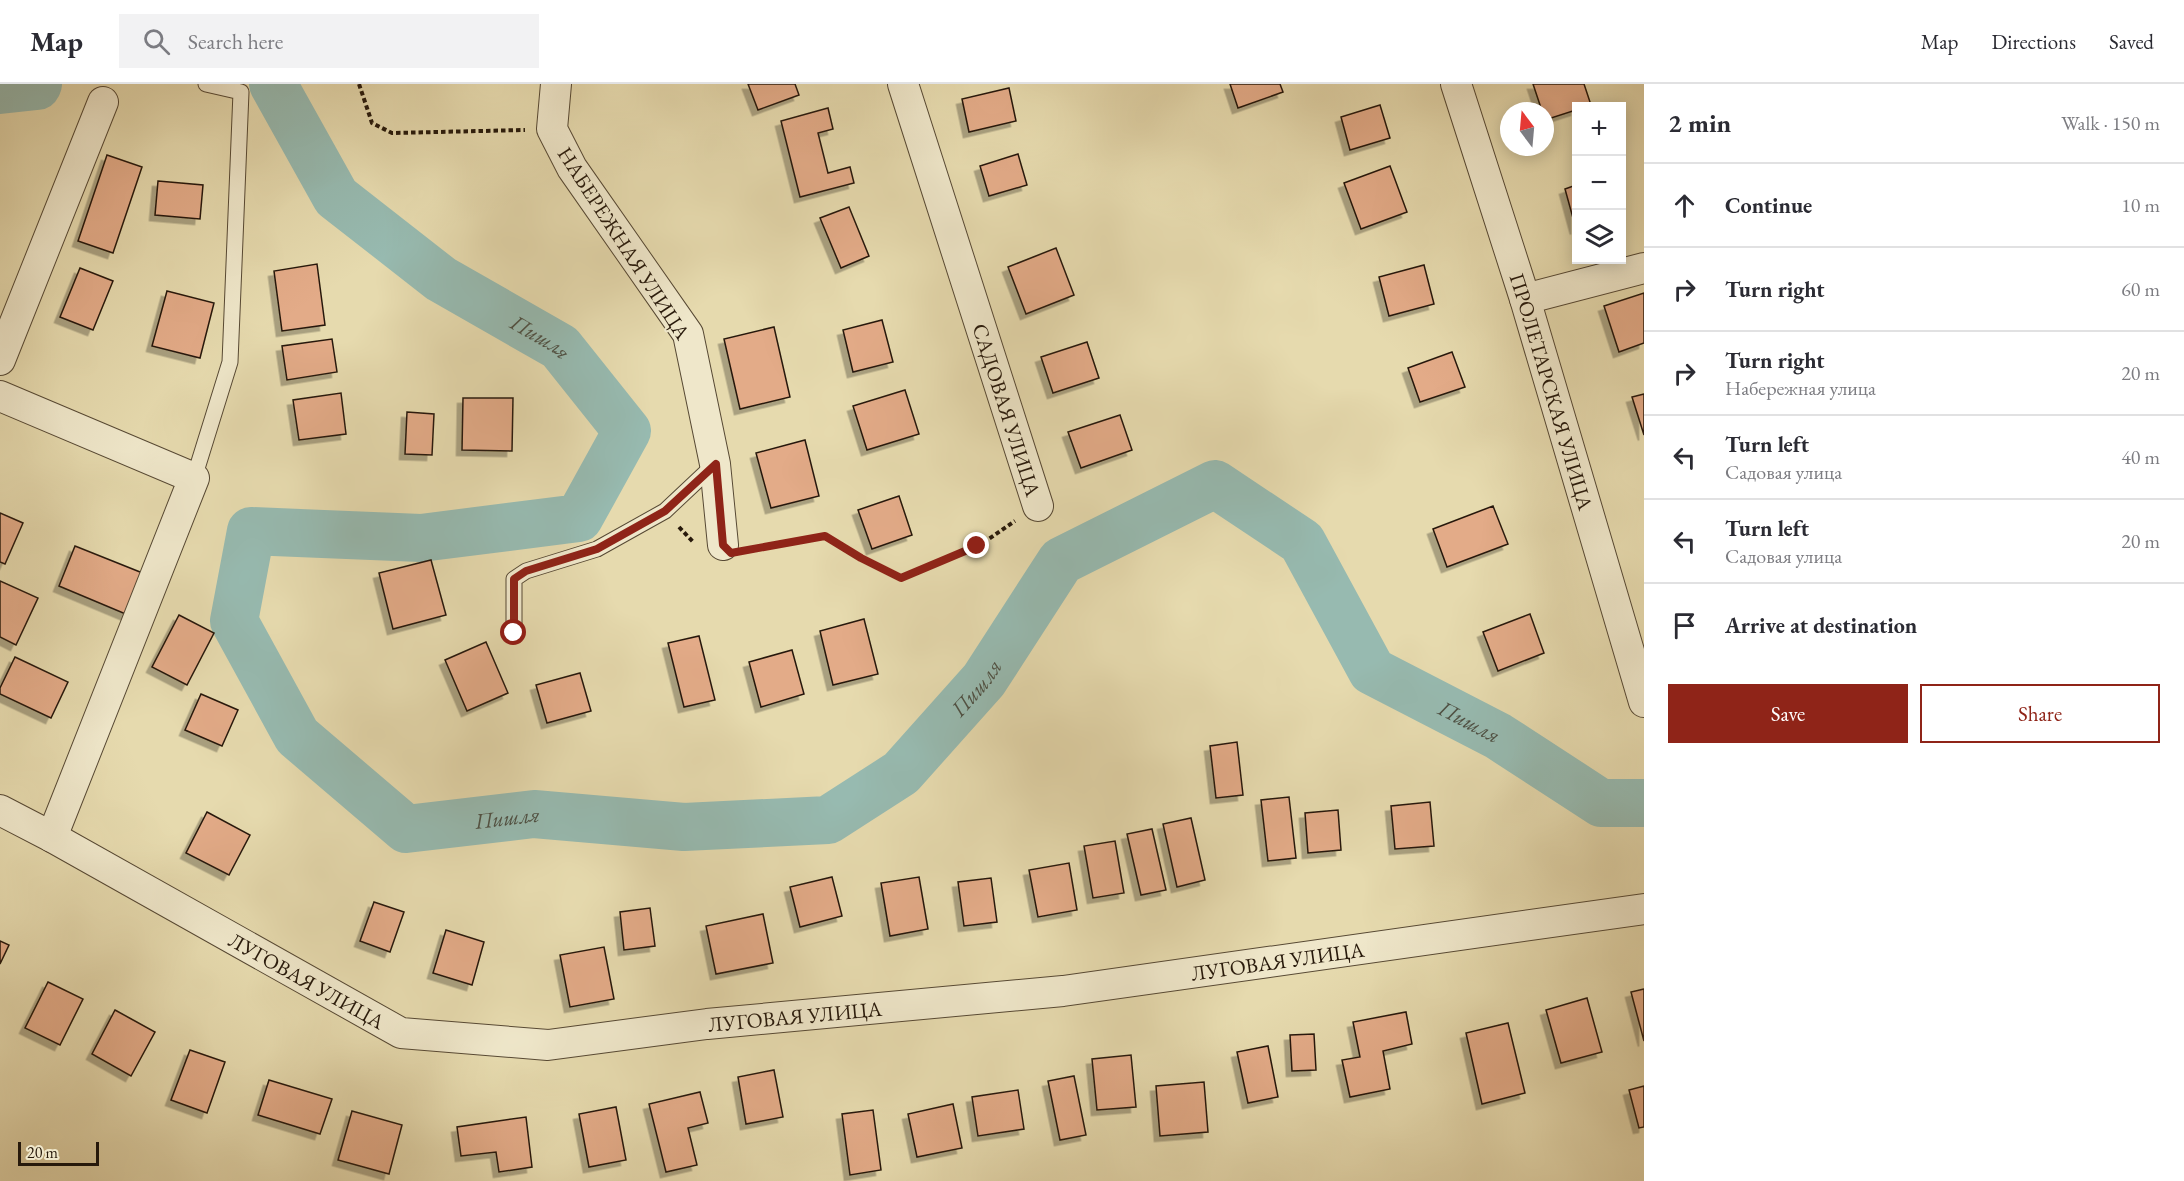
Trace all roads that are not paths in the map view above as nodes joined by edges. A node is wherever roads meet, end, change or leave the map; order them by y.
1 (206, 84) edge
2 (556, 84) edge
3 (903, 84) edge
4 (1456, 84) edge
5 (103, 102) dead end
6 (1644, 268) edge
7 (1525, 300) junction
8 (0, 360) edge
9 (0, 396) edge
10 (716, 464) junction
11 (194, 478) junction
12 (1038, 506) road end
13 (723, 545) road end
14 (514, 633) dead end
15 (1644, 702) edge
16 (0, 810) edge
17 (52, 837) junction
18 (1644, 909) edge

1 - 11 lane
2 - 10 street, НАБЕРЕЖНАЯ УЛИЦА
3 - 12 street, САДОВАЯ УЛИЦА
4 - 7 street, ПРОЛЕТАРСКАЯ УЛИЦА
5 - 8 street
6 - 7 street
7 - 15 street, ПРОЛЕТАРСКАЯ УЛИЦА
9 - 11 street
10 - 13 street, НАБЕРЕЖНАЯ УЛИЦА
10 - 14 lane
11 - 17 street
16 - 17 street, ЛУГОВАЯ УЛИЦА
17 - 18 street, ЛУГОВАЯ УЛИЦА

